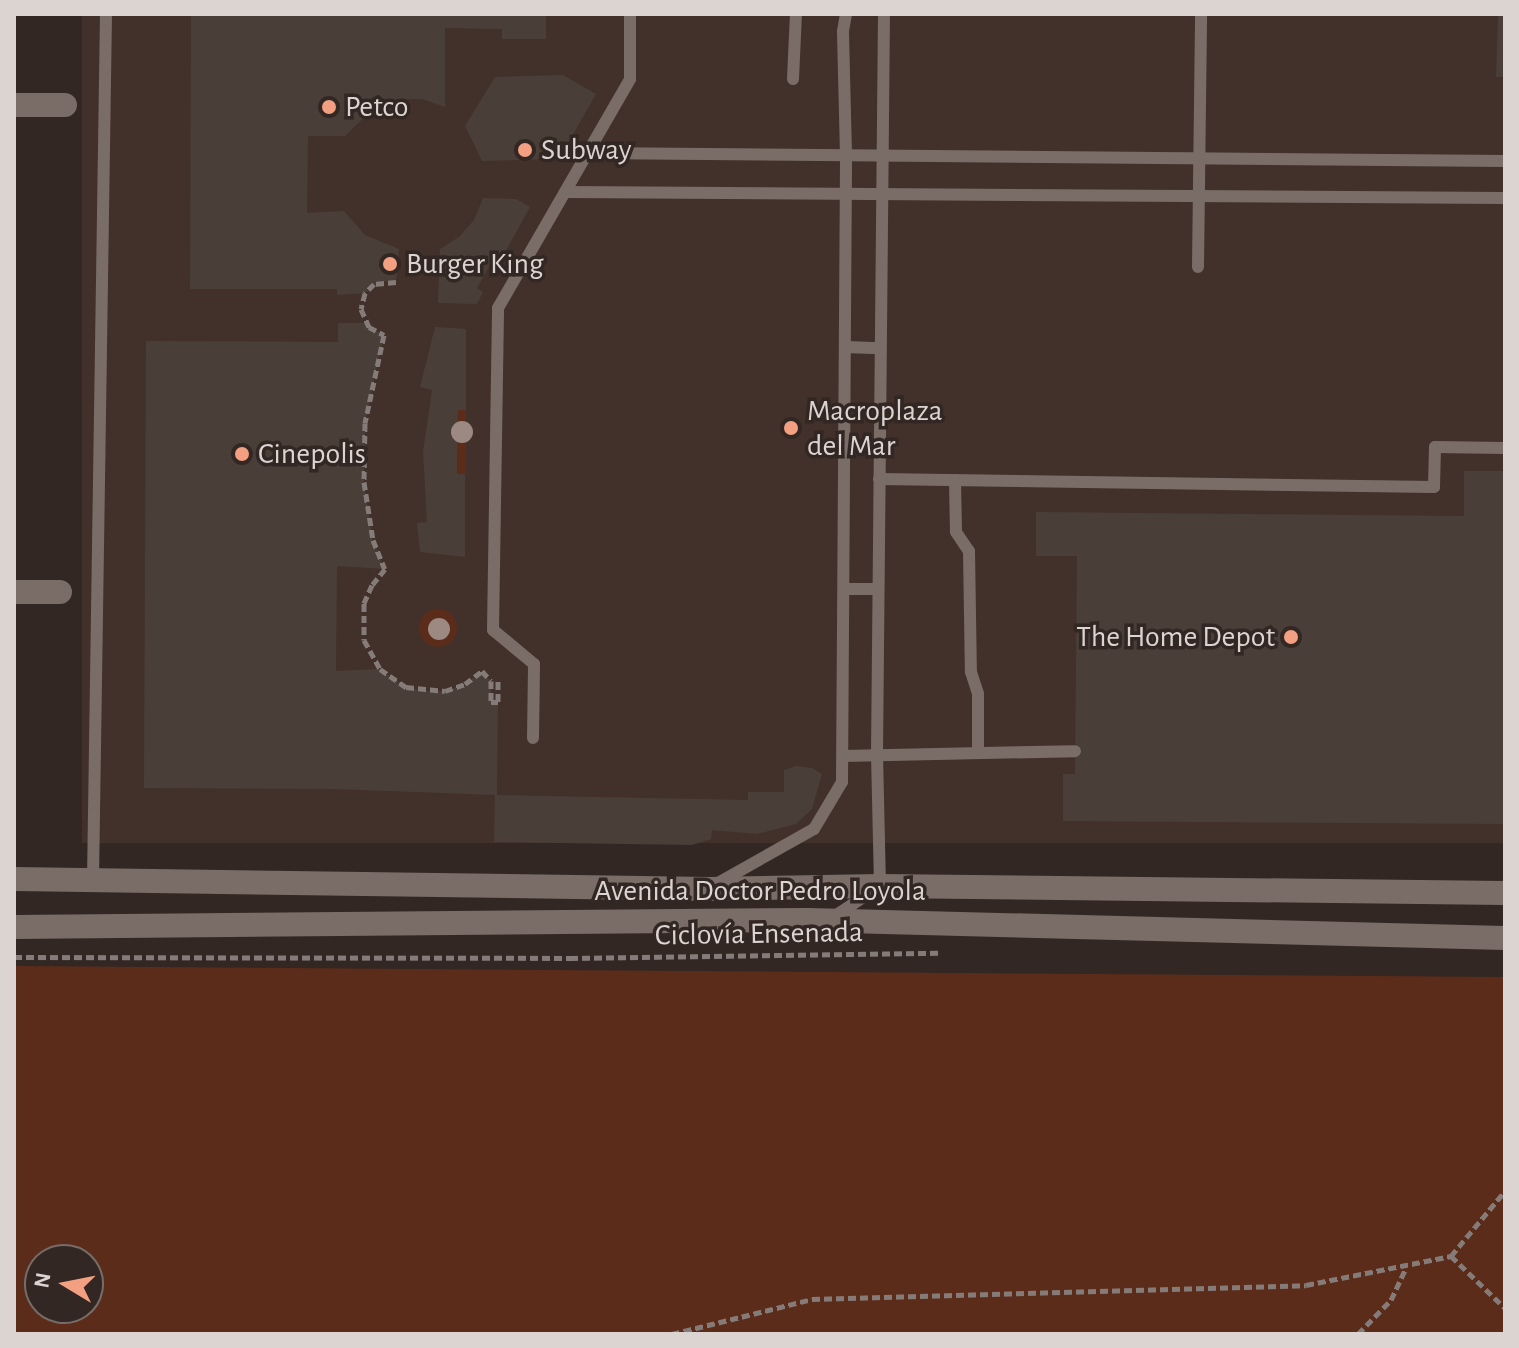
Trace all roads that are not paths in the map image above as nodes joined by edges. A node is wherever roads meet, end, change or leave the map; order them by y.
1 (106, 14) edge
2 (630, 14) edge
3 (796, 14) edge
4 (846, 14) edge
5 (884, 14) edge
6 (1201, 14) edge
7 (793, 79) dead end
8 (14, 105) edge
9 (65, 105) dead end
10 (587, 153) junction
11 (846, 155) junction
12 (881, 155) junction
13 (1199, 159) junction
14 (1505, 161) edge
15 (565, 192) junction
16 (846, 193) junction
17 (881, 193) junction
18 (1199, 195) junction
19 (1505, 198) edge
20 (1198, 267) dead end
21 (845, 347) junction
22 (880, 348) junction
23 (1505, 448) edge
24 (879, 479) junction
25 (955, 480) junction
26 (844, 589) junction
27 (878, 589) junction
28 (14, 592) edge
29 (60, 592) dead end
30 (533, 738) dead end
31 (1075, 751) dead end
32 (978, 753) junction
33 (877, 755) junction
34 (843, 756) junction
35 (14, 879) edge
36 (93, 880) junction
37 (880, 886) junction
38 (709, 889) junction
39 (1505, 893) edge
40 (808, 920) junction
41 (14, 927) edge
42 (1505, 938) edge

1 - 36 lane
2 - 10 lane
3 - 7 lane
4 - 11 lane
5 - 12 lane
6 - 13 lane
8 - 9 main road
10 - 11 lane
10 - 15 lane
11 - 12 lane
11 - 16 lane
12 - 13 lane
12 - 17 lane
13 - 14 lane
13 - 18 lane
15 - 16 lane
15 - 30 lane
16 - 17 lane
16 - 21 lane
17 - 18 lane
17 - 22 lane
18 - 19 lane
18 - 20 lane
21 - 22 lane
21 - 26 lane
22 - 24 lane
23 - 25 lane
24 - 25 lane
24 - 27 lane
25 - 32 lane
26 - 27 lane
26 - 34 lane
27 - 33 lane
28 - 29 main road
31 - 32 lane
32 - 33 lane
33 - 34 lane
33 - 37 lane
34 - 38 lane
35 - 36 main road, Avenida Doctor Pedro Loyola
36 - 38 main road, Avenida Doctor Pedro Loyola
37 - 38 main road, Avenida Doctor Pedro Loyola
37 - 39 main road, Avenida Doctor Pedro Loyola
37 - 40 lane
40 - 41 main road, Avenida Doctor Pedro Loyola
40 - 42 main road, Avenida Doctor Pedro Loyola

